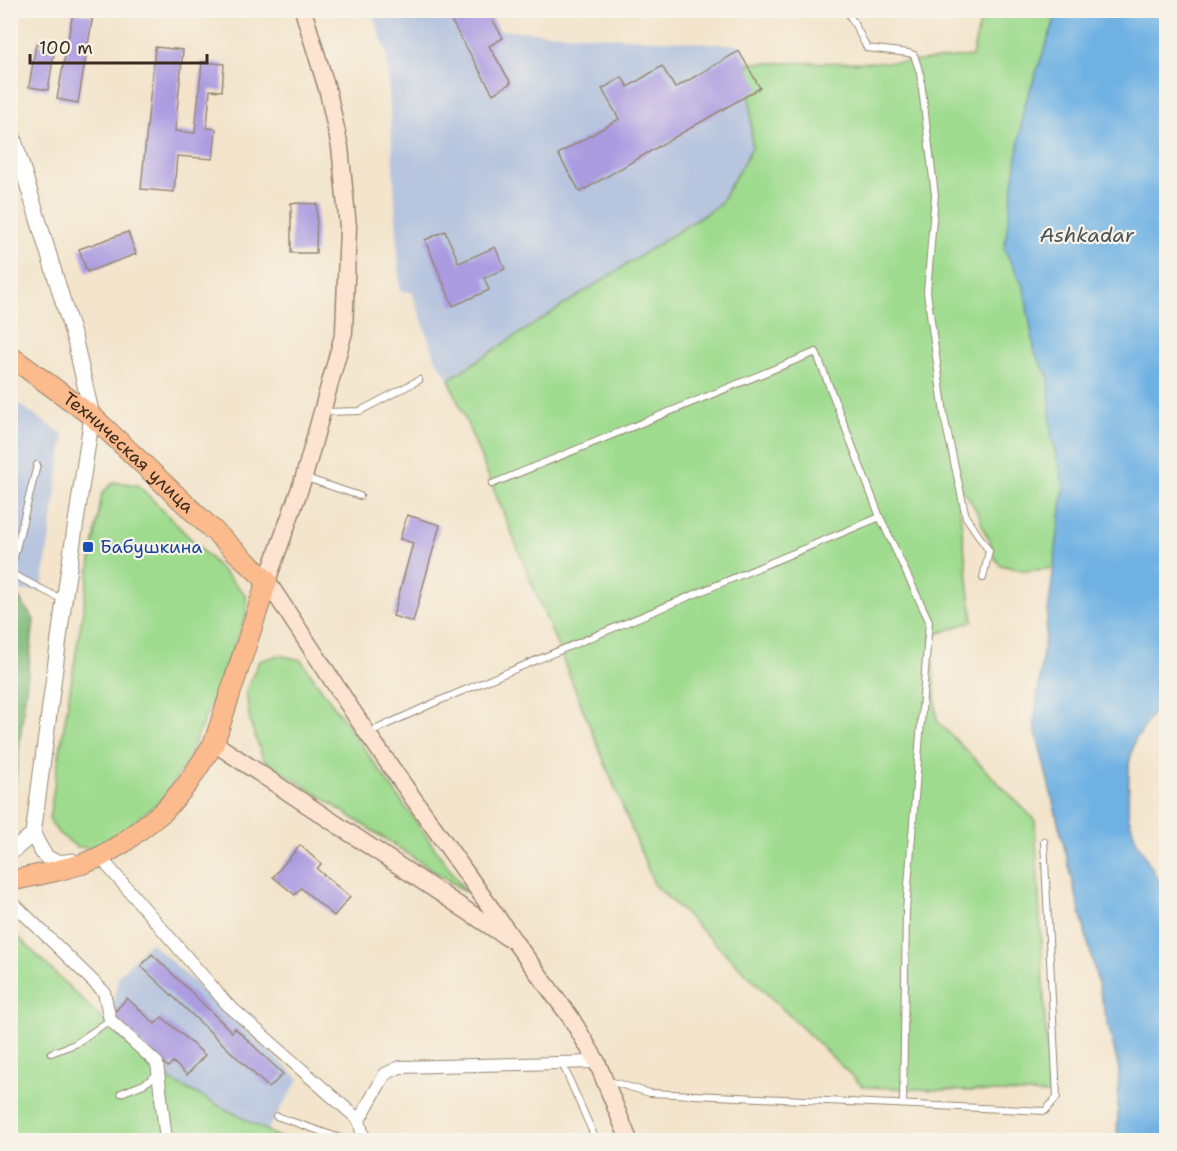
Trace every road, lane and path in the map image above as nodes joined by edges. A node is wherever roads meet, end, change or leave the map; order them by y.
1 (303, 10) edge
2 (846, 10) edge
3 (10, 127) edge
4 (10, 356) edge
5 (419, 380) dead end
6 (322, 412) junction
7 (92, 416) junction
8 (37, 465) dead end
9 (304, 477) junction
10 (492, 484) dead end
11 (360, 496) dead end
12 (880, 517) junction
13 (10, 573) edge
14 (983, 578) dead end
15 (267, 581) junction
16 (64, 601) junction
17 (367, 733) junction
18 (214, 742) junction
19 (33, 834) junction
20 (1044, 841) dead end
21 (10, 853) edge
22 (100, 857) junction
23 (10, 881) edge
24 (10, 900) edge
25 (517, 945) junction
26 (110, 1020) junction
27 (51, 1053) dead end
28 (561, 1062) junction
29 (597, 1062) junction
30 (158, 1074) junction
31 (605, 1080) junction
32 (122, 1093) dead end
33 (903, 1104) junction
34 (276, 1116) dead end
35 (359, 1120) junction
36 (166, 1140) edge
37 (346, 1140) edge
38 (364, 1140) edge
39 (596, 1140) edge
40 (629, 1140) edge

1 - 6 main road
2 - 14 lane
3 - 7 street
4 - 7 main road, Техническая улица
5 - 6 lane
6 - 9 main road
7 - 15 main road, Техническая улица
7 - 16 street
8 - 13 lane
9 - 11 lane
9 - 15 main road
10 - 12 lane
12 - 17 lane
12 - 33 lane
13 - 16 lane
15 - 17 main road
15 - 18 main road
16 - 19 street
17 - 25 main road
18 - 22 main road
18 - 25 main road
19 - 21 street
19 - 22 street
20 - 33 lane
22 - 23 main road
22 - 35 street
24 - 26 street
25 - 29 main road
26 - 27 lane
26 - 30 street
28 - 29 street
28 - 35 street
28 - 39 lane
29 - 31 main road
30 - 32 lane
30 - 36 street
31 - 33 lane
31 - 40 main road
34 - 37 lane
35 - 38 street

